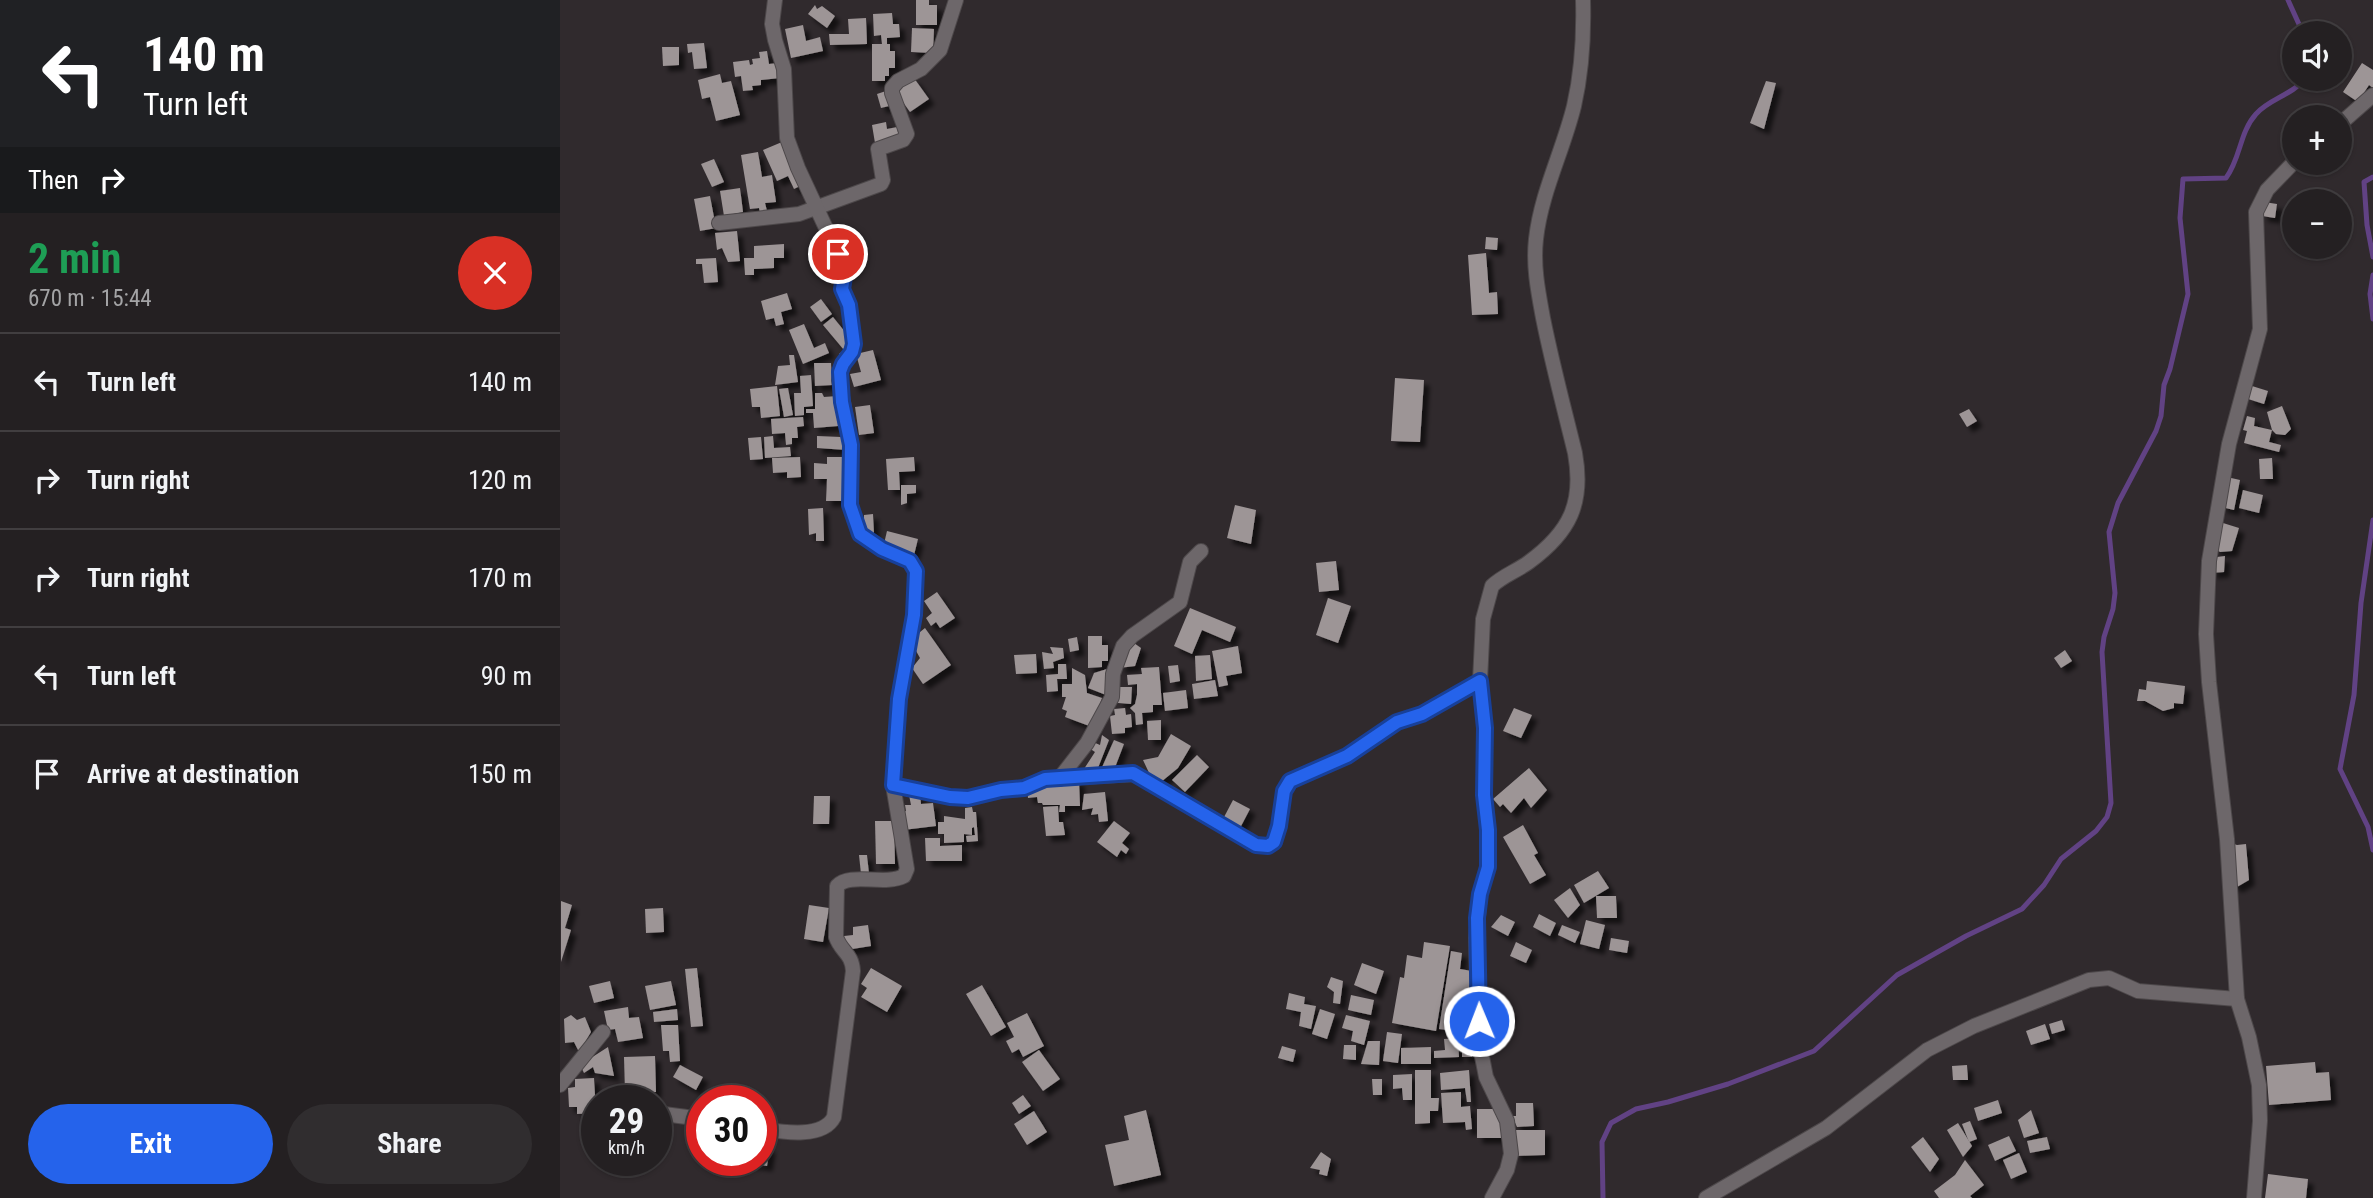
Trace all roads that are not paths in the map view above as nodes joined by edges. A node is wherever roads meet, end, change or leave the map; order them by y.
1 (775, 0) edge
2 (956, 0) edge
3 (1583, 0) edge
4 (2373, 95) edge
5 (2352, 113) edge
6 (2282, 174) edge
7 (816, 208) junction
8 (719, 223) dead end
9 (1201, 551) dead end
10 (1480, 681) junction
11 (1059, 779) junction
12 (893, 785) junction
13 (2237, 999) junction
14 (603, 1032) dead end
15 (560, 1086) edge
16 (777, 1131) edge
17 (1492, 1198) edge
18 (1706, 1198) edge
19 (2254, 1198) edge

1 - 7 street
2 - 7 street
3 - 10 street
4 - 5 street
6 - 13 street
7 - 8 street
7 - 12 street
9 - 11 street
10 - 11 street
10 - 17 street
11 - 12 street
12 - 16 street
13 - 18 street
13 - 19 street
14 - 15 street

